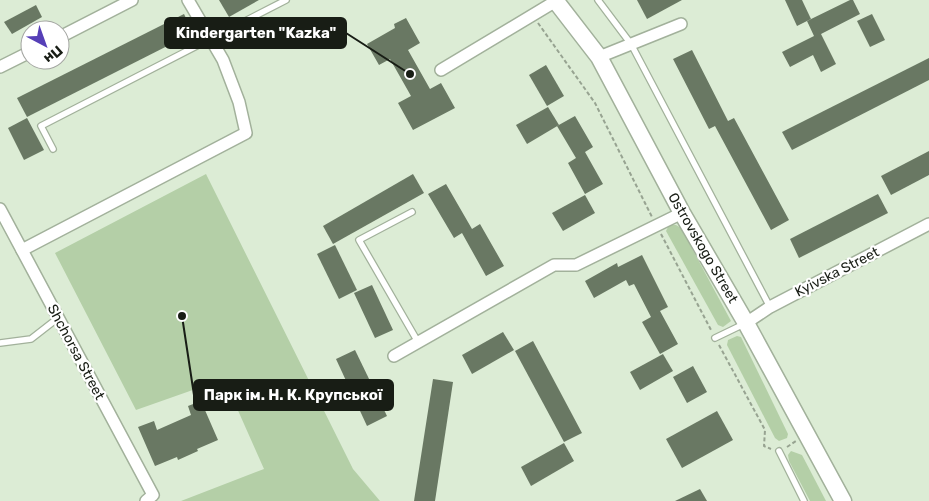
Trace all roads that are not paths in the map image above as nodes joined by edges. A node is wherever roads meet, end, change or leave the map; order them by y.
1 (132, 0) edge
2 (188, 0) edge
3 (286, 0) edge
4 (598, 0) edge
5 (555, 1) edge
6 (681, 24) dead end
7 (70, 31) edge
8 (210, 39) junction
9 (631, 44) junction
10 (20, 57) edge
11 (599, 58) junction
12 (0, 67) edge
13 (441, 70) dead end
14 (53, 148) dead end
15 (0, 209) edge
16 (412, 212) dead end
17 (682, 213) junction
18 (929, 224) edge
19 (22, 250) junction
20 (770, 307) junction
21 (58, 318) junction
22 (746, 323) junction
23 (716, 338) road end
24 (418, 342) junction
25 (0, 343) edge
26 (394, 356) dead end
27 (779, 451) road end
28 (150, 498) edge
29 (804, 501) edge
30 (843, 501) edge

1 - 7 street
2 - 8 street
3 - 8 lane
4 - 9 lane
5 - 11 main road, Ostrovskogo Street
5 - 13 street
6 - 9 street
8 - 14 lane
8 - 19 street
9 - 11 street
9 - 20 lane
10 - 12 street
11 - 17 main road, Ostrovskogo Street
15 - 19 street, Shchorsa Street
16 - 24 lane
17 - 22 main road, Ostrovskogo Street
17 - 24 street
18 - 20 street, Kyivska Street
19 - 21 street, Shchorsa Street
20 - 22 street, Kyivska Street
21 - 25 lane
21 - 28 street, Shchorsa Street
22 - 23 lane
22 - 30 main road, Ostrovskogo Street
24 - 26 street
27 - 29 lane

